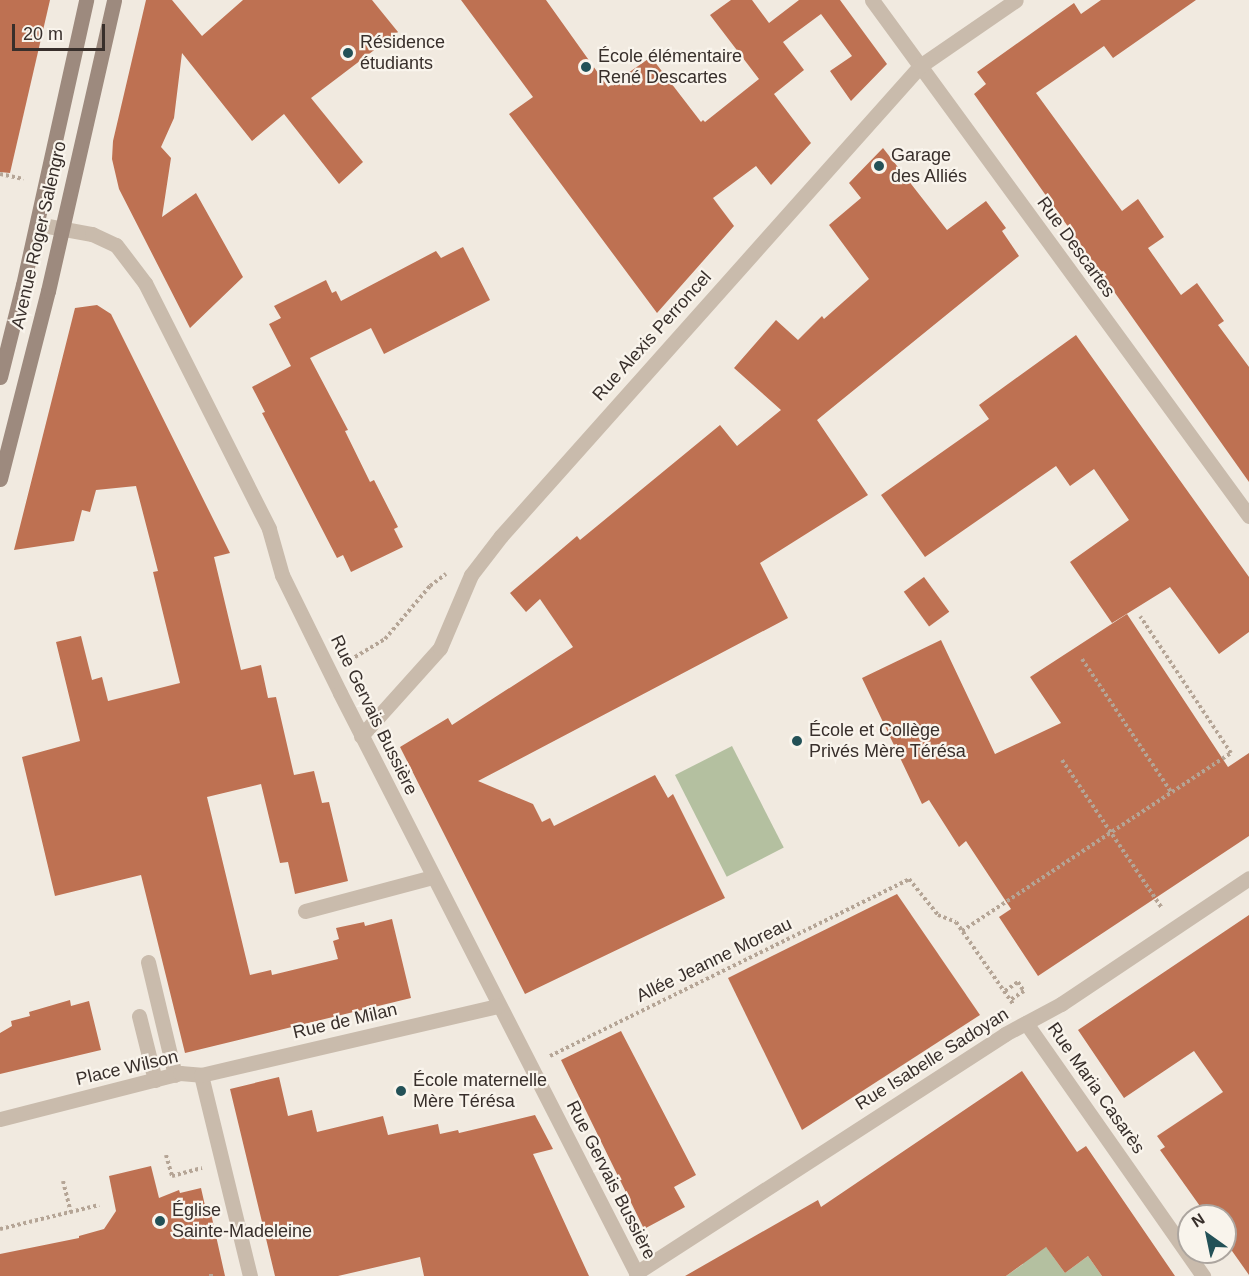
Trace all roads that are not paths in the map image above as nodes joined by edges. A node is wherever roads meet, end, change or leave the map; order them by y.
1 (86, 0) edge
2 (114, 0) edge
3 (872, 0) edge
4 (1016, 0) edge
5 (920, 66) junction
6 (37, 224) junction
7 (63, 228) junction
8 (0, 377) edge
9 (0, 479) edge
10 (1249, 516) edge
11 (361, 736) junction
12 (433, 877) junction
13 (1249, 878) edge
14 (305, 911) dead end
15 (148, 962) dead end
16 (498, 1006) junction
17 (139, 1016) dead end
18 (1026, 1023) junction
19 (175, 1075) junction
20 (201, 1075) junction
21 (155, 1080) junction
22 (0, 1119) edge
23 (637, 1274) edge
24 (250, 1276) edge
25 (1203, 1276) edge

1 - 6 main road, Avenue Roger Salengro
2 - 7 main road, Avenue Roger Salengro
3 - 5 street, Rue Descartes
4 - 5 street, Rue Alexis Perroncel
5 - 10 street, Rue Descartes
5 - 11 street, Rue Alexis Perroncel
6 - 7 street, Rue Gervais Bussière
6 - 8 main road, Avenue Roger Salengro
7 - 9 main road, Avenue Roger Salengro
7 - 11 street, Rue Gervais Bussière
11 - 12 street, Rue Gervais Bussière
12 - 14 street
12 - 16 street, Rue Gervais Bussière
13 - 18 street, Rue Isabelle Sadoyan
15 - 19 street
16 - 20 street, Rue de Milan
16 - 23 street, Rue Gervais Bussière
17 - 21 street
18 - 23 street, Rue Isabelle Sadoyan
18 - 25 street, Rue Maria Casarès
19 - 20 street, Place Wilson
19 - 21 street, Place Wilson
20 - 24 street, Place Wilson
21 - 22 street, Place Wilson

